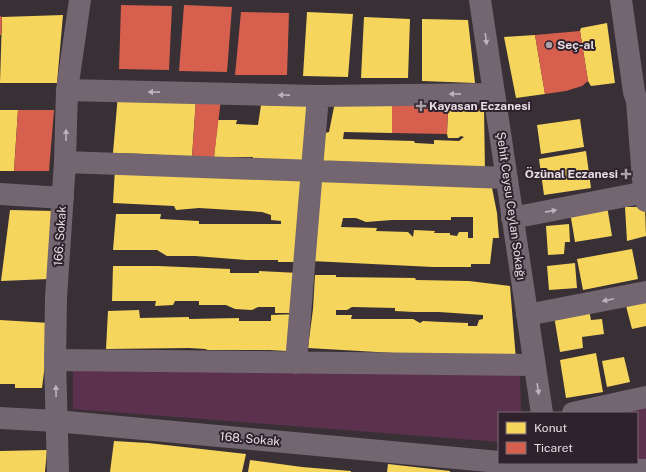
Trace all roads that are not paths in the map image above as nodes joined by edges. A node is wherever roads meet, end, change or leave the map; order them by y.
1 (80, 0) edge
2 (480, 0) edge
3 (621, 0) edge
4 (67, 90) junction
5 (494, 94) junction
6 (318, 96) junction
7 (65, 162) junction
8 (311, 171) junction
9 (507, 178) junction
10 (0, 194) edge
11 (645, 195) edge
12 (63, 198) junction
13 (512, 218) junction
14 (646, 292) edge
15 (527, 315) junction
16 (55, 360) junction
17 (296, 363) junction
18 (535, 365) junction
19 (646, 397) edge
20 (542, 412) edge
21 (578, 412) edge
22 (0, 418) edge
23 (56, 421) junction
24 (498, 462) edge
25 (520, 464) edge
26 (553, 467) edge
27 (646, 470) edge
28 (58, 472) edge

1 - 4 street, 166. Sokak
2 -> 5 street, Şehit Ceysu Ceylan Sokağı
3 - 11 street
6 -> 4 street
7 -> 4 street, 166. Sokak
5 -> 6 street
5 - 9 street, Şehit Ceysu Ceylan Sokağı
6 - 8 street
7 - 8 street
7 - 12 street, 166. Sokak
8 - 9 street
8 - 17 street
9 - 13 street, Şehit Ceysu Ceylan Sokağı
10 - 12 street
13 -> 11 street
12 - 16 street, 166. Sokak
13 - 15 street, Şehit Ceysu Ceylan Sokağı
14 -> 15 street
15 - 18 street, Şehit Ceysu Ceylan Sokağı
16 - 17 street
23 -> 16 street, 166. Sokak
17 - 18 street
18 -> 20 street, Şehit Ceysu Ceylan Sokağı
19 - 21 street
22 - 23 street, 168. Sokak
23 - 24 street, 168. Sokak
23 - 28 street, 166. Sokak
25 - 26 street
26 - 27 street

